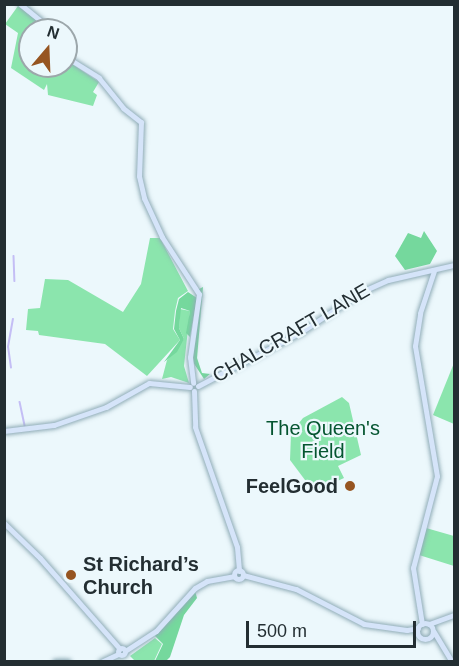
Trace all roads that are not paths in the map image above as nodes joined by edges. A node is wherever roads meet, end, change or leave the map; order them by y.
1 (20, 4) edge
2 (37, 18) edge
3 (78, 65) edge
4 (454, 265) edge
5 (434, 271) junction
6 (194, 387) junction
7 (4, 431) edge
8 (4, 523) edge
9 (241, 573) junction
10 (454, 615) edge
11 (420, 626) junction
12 (432, 629) junction
13 (407, 630) junction
14 (419, 637) junction
15 (429, 639) junction
16 (439, 642) junction
17 (122, 653) junction
18 (55, 662) edge
19 (68, 662) edge
20 (100, 662) edge
21 (128, 662) edge
22 (452, 662) edge

1 - 2 street
3 - 6 street
4 - 5 street, CHALCRAFT LANE
5 - 6 street, CHALCRAFT LANE
5 - 11 street
6 - 7 street
6 - 9 street
8 - 17 street
9 - 13 street
9 - 17 street
10 - 12 street
11 - 12 street
11 - 13 street
11 - 14 street
12 - 15 street
12 - 16 street
13 - 14 street
14 - 15 street
15 - 16 street
16 - 22 street
17 - 20 street
17 - 21 street
18 - 19 street

